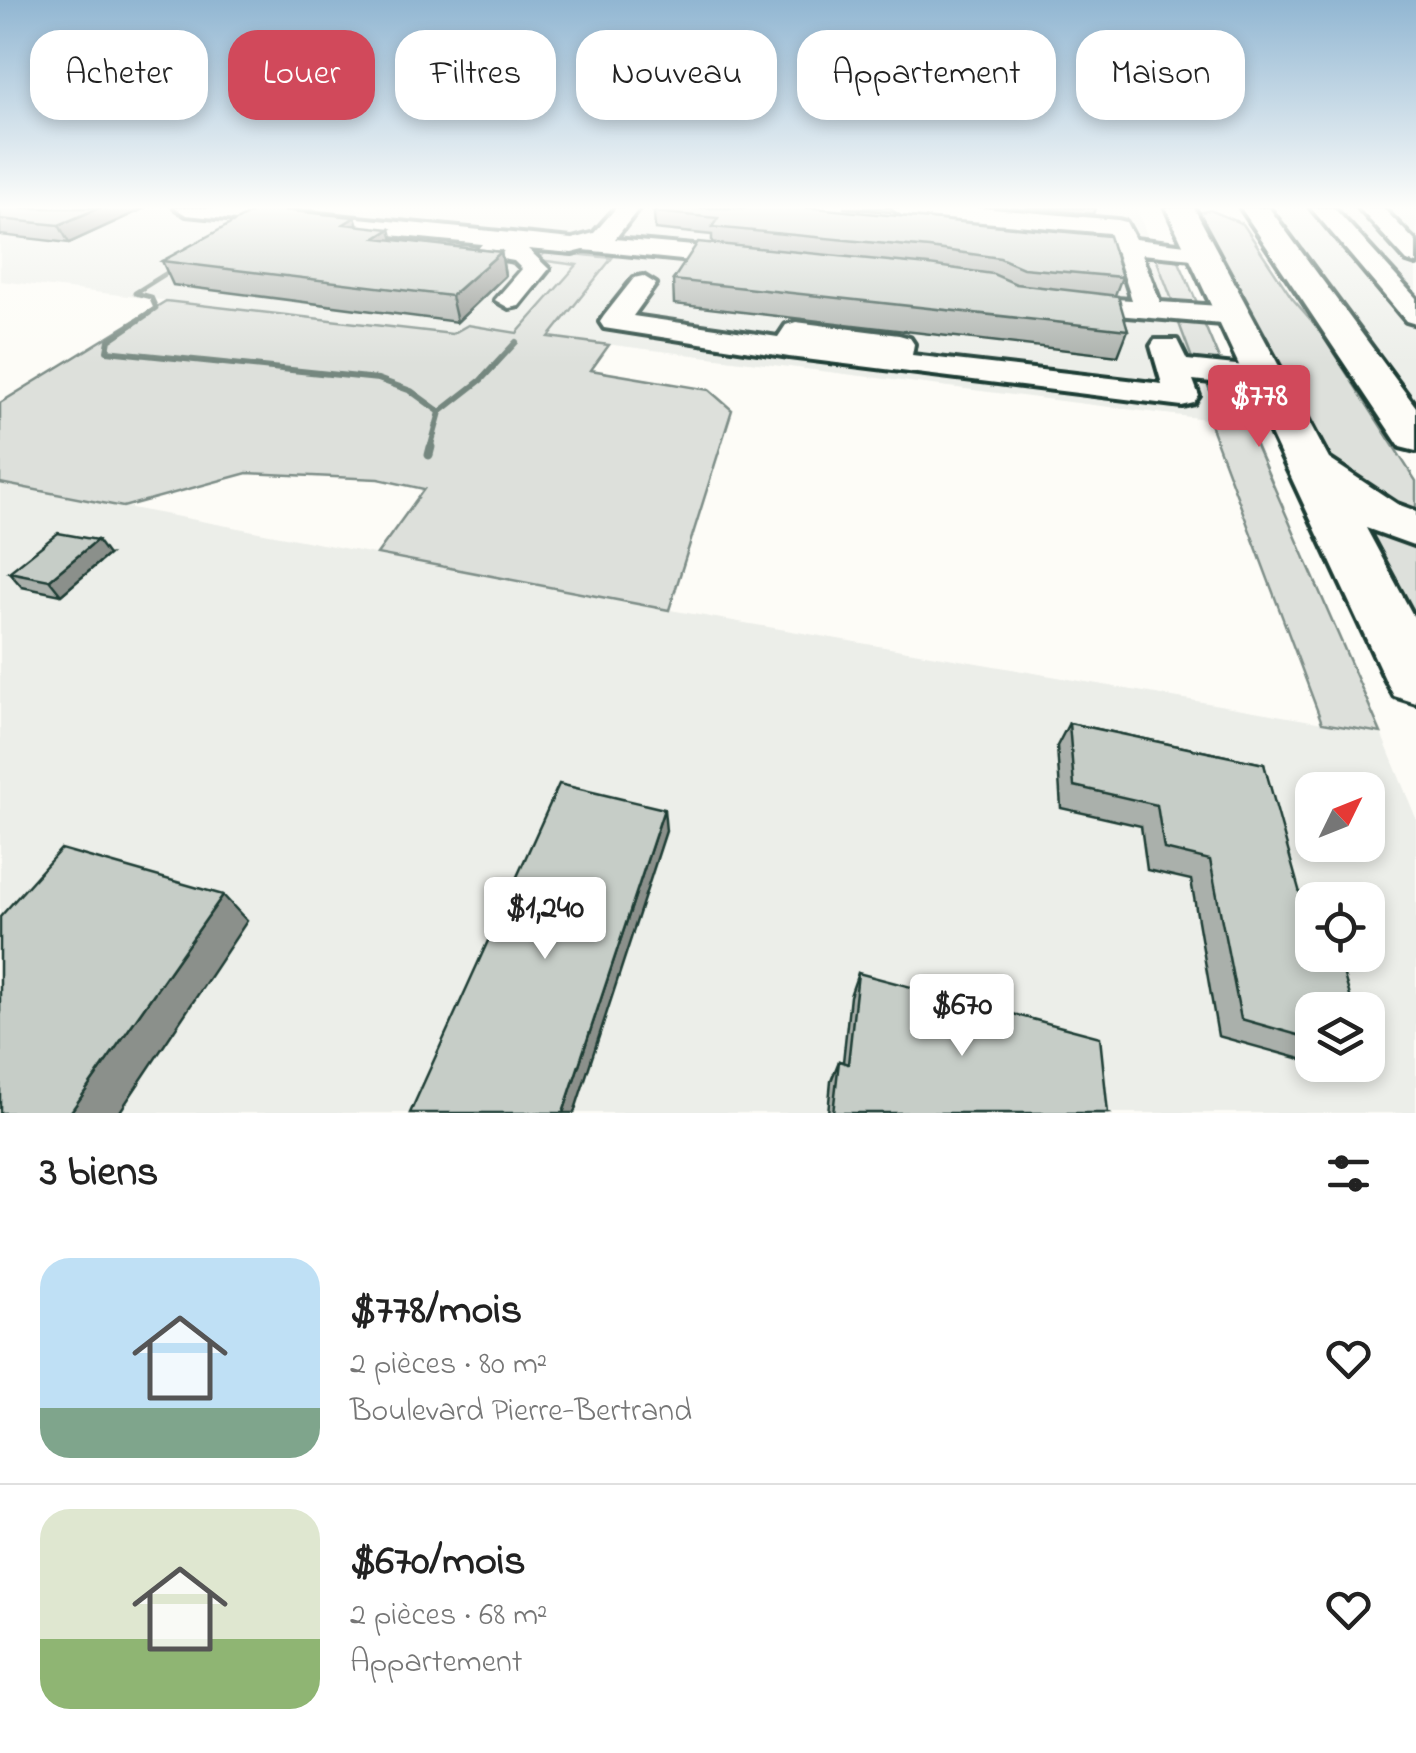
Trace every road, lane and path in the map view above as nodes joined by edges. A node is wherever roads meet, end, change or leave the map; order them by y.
1 (533, 260) edge
2 (760, 260) edge
3 (1132, 260) edge
4 (1206, 260) edge
5 (1291, 260) edge
6 (1369, 260) edge
7 (771, 261) edge
8 (644, 284) dead end
9 (509, 300) dead end
10 (1045, 301) edge
11 (1412, 307) edge
12 (1153, 316) junction
13 (1234, 316) junction
14 (1174, 368) junction
15 (1265, 378) junction
16 (1415, 435) edge
17 (1309, 464) junction
18 (1416, 528) edge
19 (1416, 679) edge

1 - 9 street
2 - 7 street
3 - 12 street
4 - 13 main road
5 - 16 main road
6 - 11 street
8 - 14 street
10 - 12 street
12 - 13 street
12 - 14 street
13 - 15 main road
14 - 15 street
15 - 17 main road
17 - 18 main road
17 - 19 main road

